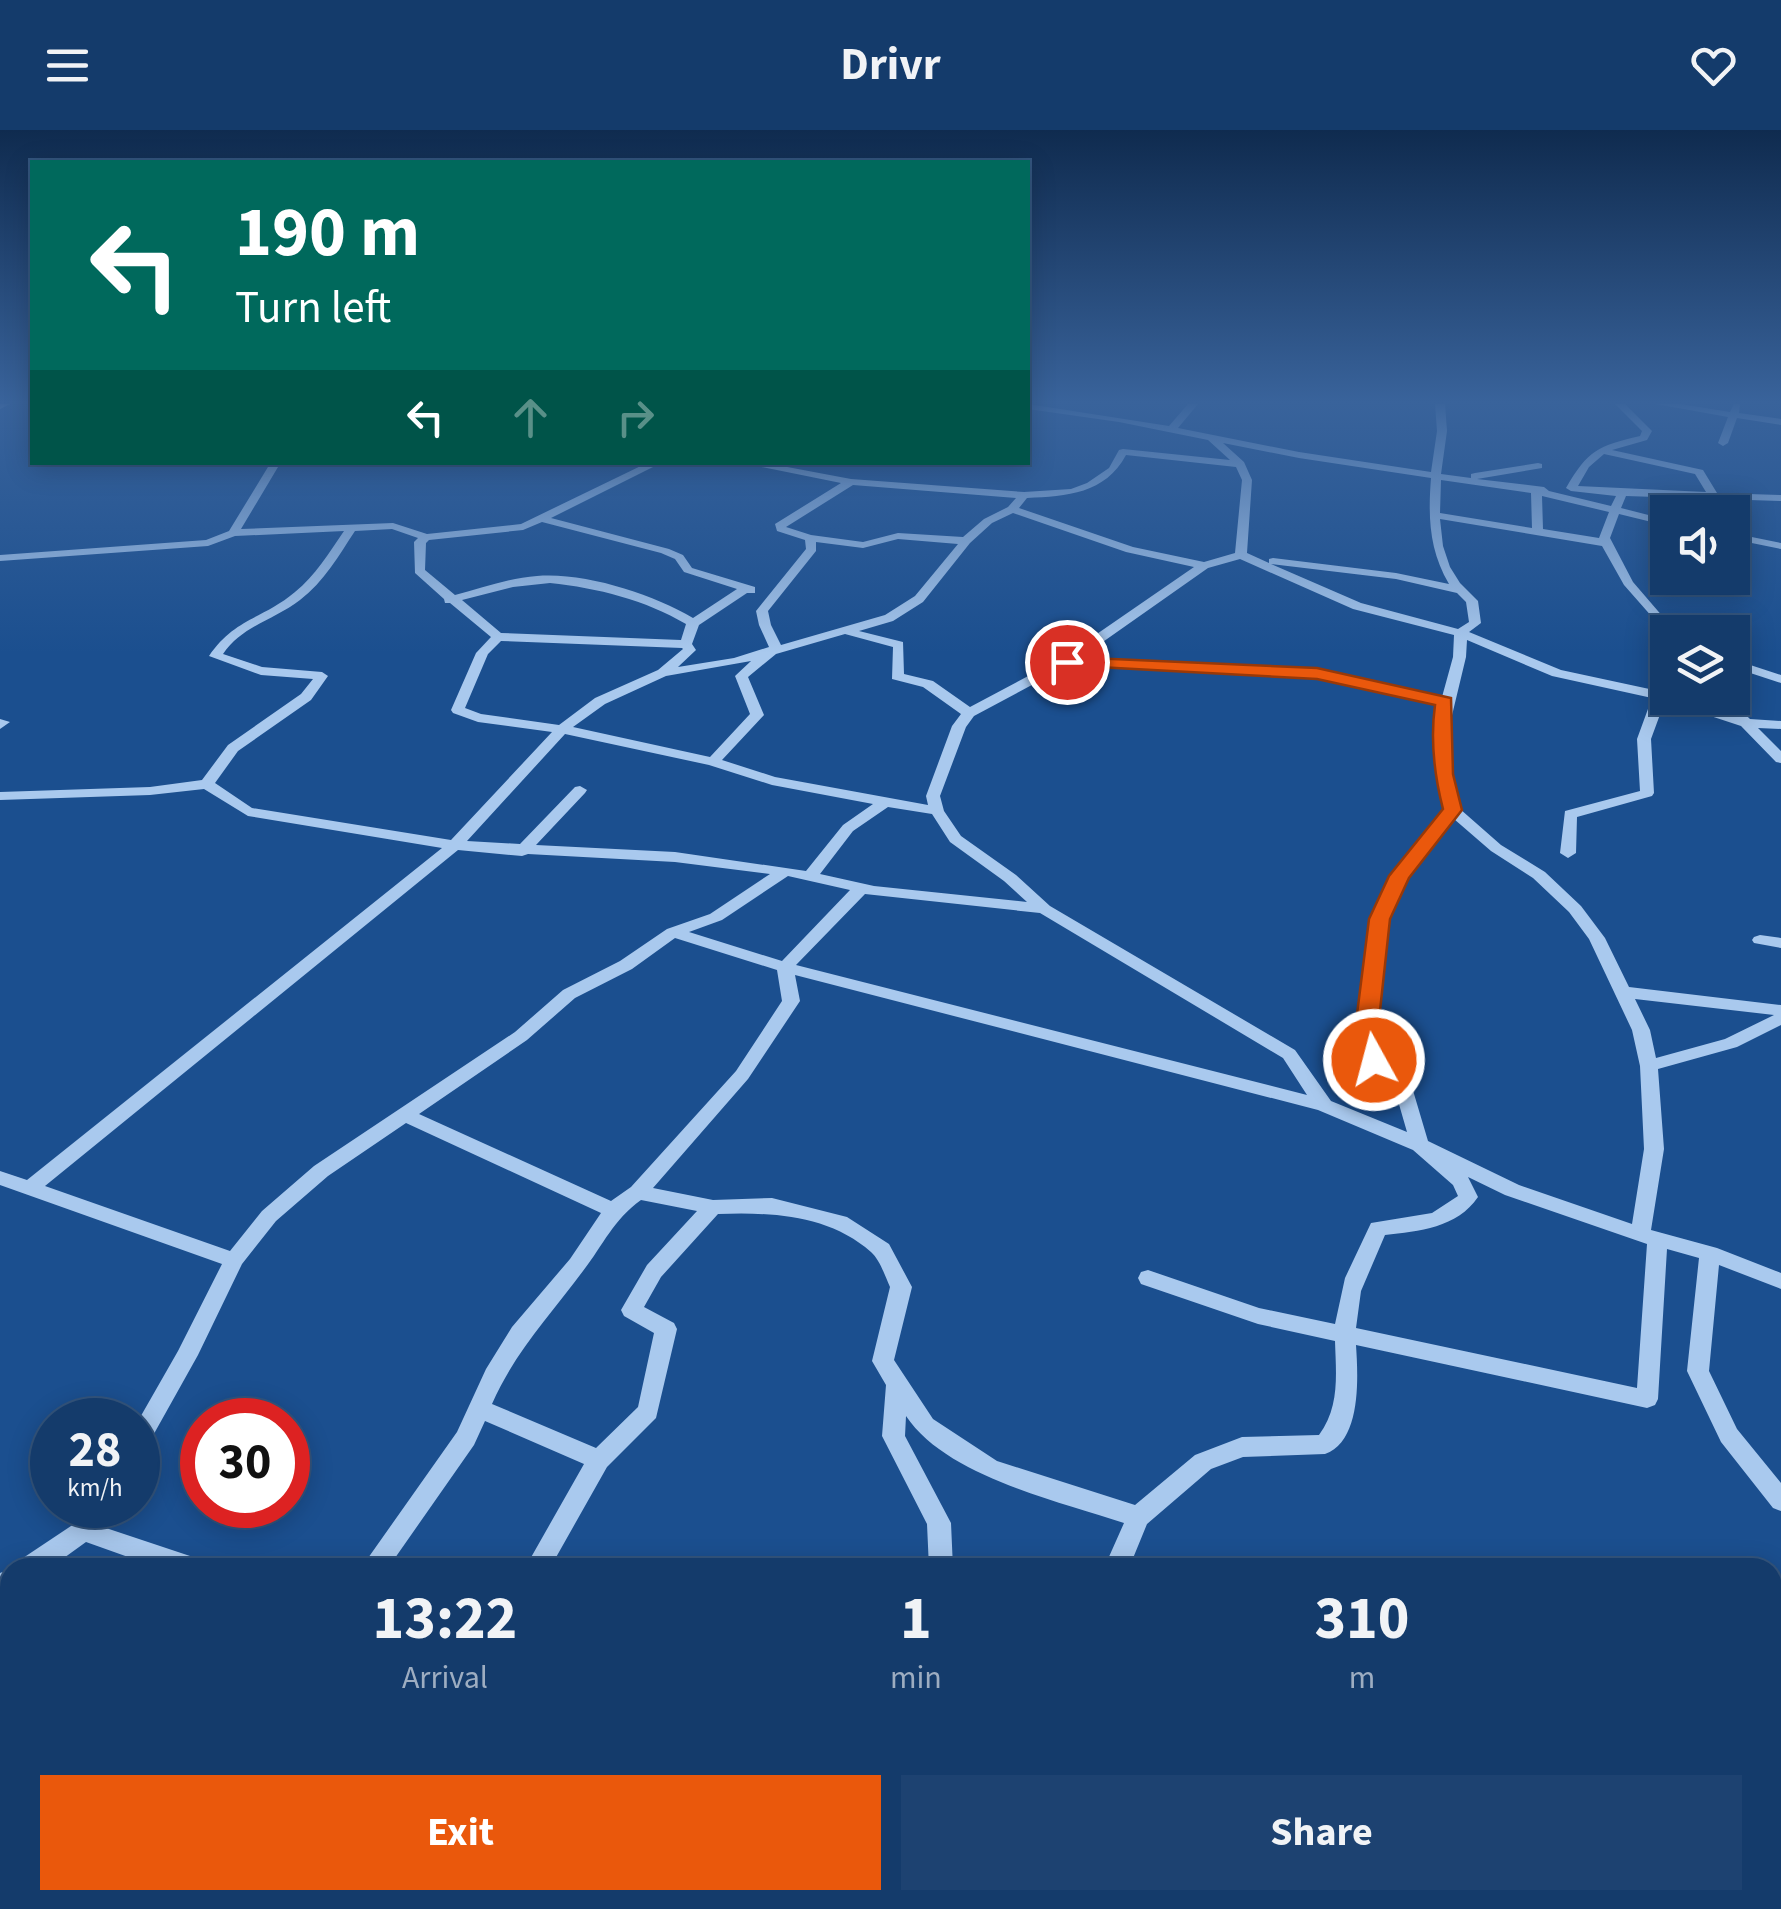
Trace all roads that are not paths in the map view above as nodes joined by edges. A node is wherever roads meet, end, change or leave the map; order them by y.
1 (261, 487) edge
2 (608, 487) edge
3 (842, 487) edge
4 (917, 487) edge
5 (1086, 487) edge
6 (1246, 487) edge
7 (1437, 487) edge
8 (1514, 487) edge
9 (1708, 487) edge
10 (1571, 488) joint
11 (1536, 491) junction
12 (1622, 493) junction
13 (1024, 495) junction
14 (1713, 495) joint
15 (1750, 497) edge
16 (1781, 498) edge
17 (1012, 509) junction
18 (1616, 513) junction
19 (1435, 515) junction
20 (544, 519) junction
21 (1650, 520) edge
22 (352, 528) junction
23 (1538, 532) junction
24 (233, 533) junction
25 (426, 537) junction
26 (810, 538) junction
27 (1750, 540) edge
28 (966, 541) junction
29 (1606, 544) junction
30 (1781, 546) edge
31 (1241, 555) junction
32 (0, 558) edge
33 (1258, 560) junction
34 (1204, 566) junction
35 (746, 588) junction
36 (1458, 590) junction
37 (774, 595) junction
38 (449, 600) junction
39 (1655, 615) edge
40 (693, 623) junction
41 (850, 632) junction
42 (1460, 633) junction
43 (498, 637) junction
44 (686, 644) junction
45 (776, 648) junction
46 (1067, 662) junction
47 (1750, 669) edge
48 (662, 673) junction
49 (1781, 680) edge
50 (1650, 694) edge
51 (1444, 702) junction
52 (968, 714) junction
53 (1657, 715) edge
54 (1721, 715) edge
55 (1738, 715) edge
56 (1746, 723) junction
57 (1781, 726) edge
58 (562, 729) junction
59 (1781, 759) edge
60 (713, 762) junction
61 (207, 784) junction
62 (580, 790) dead end
63 (0, 796) edge
64 (885, 802) junction
65 (1453, 810) junction
66 (937, 811) junction
67 (455, 845) junction
68 (522, 851) junction
69 (1568, 853) dead end
70 (785, 871) junction
71 (810, 876) junction
72 (861, 888) junction
73 (1044, 910) junction
74 (673, 932) junction
75 (1760, 940) dead end
76 (1781, 943) edge
77 (785, 967) junction
78 (1623, 992) junction
79 (1781, 1010) edge
80 (1781, 1018) edge
81 (1648, 1066) junction
82 (1324, 1106) junction
83 (403, 1114) junction
84 (1420, 1144) junction
85 (0, 1178) edge
86 (28, 1189) junction
87 (638, 1192) junction
88 (713, 1208) junction
89 (612, 1210) junction
90 (1648, 1238) junction
91 (1710, 1253) junction
92 (234, 1260) junction
93 (1148, 1278) dead end
94 (1781, 1280) edge
95 (1345, 1332) junction
96 (897, 1384) junction
97 (160, 1403) edge
98 (480, 1409) junction
99 (599, 1460) junction
100 (1781, 1501) edge
101 (1138, 1517) junction
102 (85, 1528) edge
103 (83, 1531) junction
104 (44, 1558) edge
105 (163, 1558) edge
106 (380, 1558) edge
107 (543, 1558) edge
108 (941, 1558) edge
109 (1126, 1558) edge

1 - 24 street
2 - 20 street
3 - 26 street
4 - 13 street
5 - 13 street
6 - 31 street
7 - 19 street
8 - 11 street
9 - 14 street
10 - 11 street
10 - 12 street
11 - 18 street
11 - 23 street
12 - 14 street
12 - 18 street
13 - 17 street
15 - 16 street
17 - 28 street
17 - 34 street
18 - 21 street
18 - 29 street
19 - 23 street
19 - 36 street
20 - 25 street
20 - 35 street
22 - 24 street
22 - 25 street
22 - 61 street
23 - 29 street
24 - 32 street
25 - 38 street
26 - 28 street
26 - 37 street
27 - 30 street
28 - 41 street
29 - 39 street
31 - 33 street
31 - 34 street
33 - 36 street
33 - 42 street
34 - 46 street
35 - 37 street
35 - 40 street
36 - 42 street
37 - 45 street
38 - 40 street
38 - 43 street
40 - 44 street
41 - 45 street
41 - 52 street
42 - 50 street
42 - 51 street
43 - 44 street
43 - 58 street
44 - 48 street
45 - 48 street
45 - 60 street
46 - 51 street
46 - 52 street
47 - 49 street
48 - 58 street
51 - 65 street
52 - 66 street
53 - 69 street
54 - 56 street
55 - 56 street
56 - 57 street
56 - 59 street
58 - 60 street
58 - 67 street
60 - 64 street
61 - 63 street
61 - 67 street
62 - 68 street
64 - 66 street
64 - 71 street
65 - 78 street
65 - 84 street
66 - 73 street
67 - 68 street
67 - 86 street
68 - 70 street
70 - 71 street
70 - 74 street
71 - 72 street
72 - 73 street
72 - 77 street
73 - 82 street
74 - 77 street
74 - 83 street
75 - 76 street
77 - 82 street
77 - 87 street
78 - 79 street
78 - 81 street
80 - 81 street
81 - 90 street
82 - 84 street
83 - 89 street
83 - 92 street
84 - 90 street
84 - 95 street
85 - 86 street
86 - 92 street
87 - 88 street
87 - 89 street
88 - 96 street
88 - 99 street
89 - 98 street
90 - 91 street
90 - 95 street
91 - 94 street
91 - 100 street
92 - 97 street
93 - 95 street
95 - 101 street
96 - 101 street
96 - 108 street
98 - 99 street
98 - 106 street
99 - 107 street
101 - 109 street
102 - 103 street
103 - 104 street
103 - 105 street

